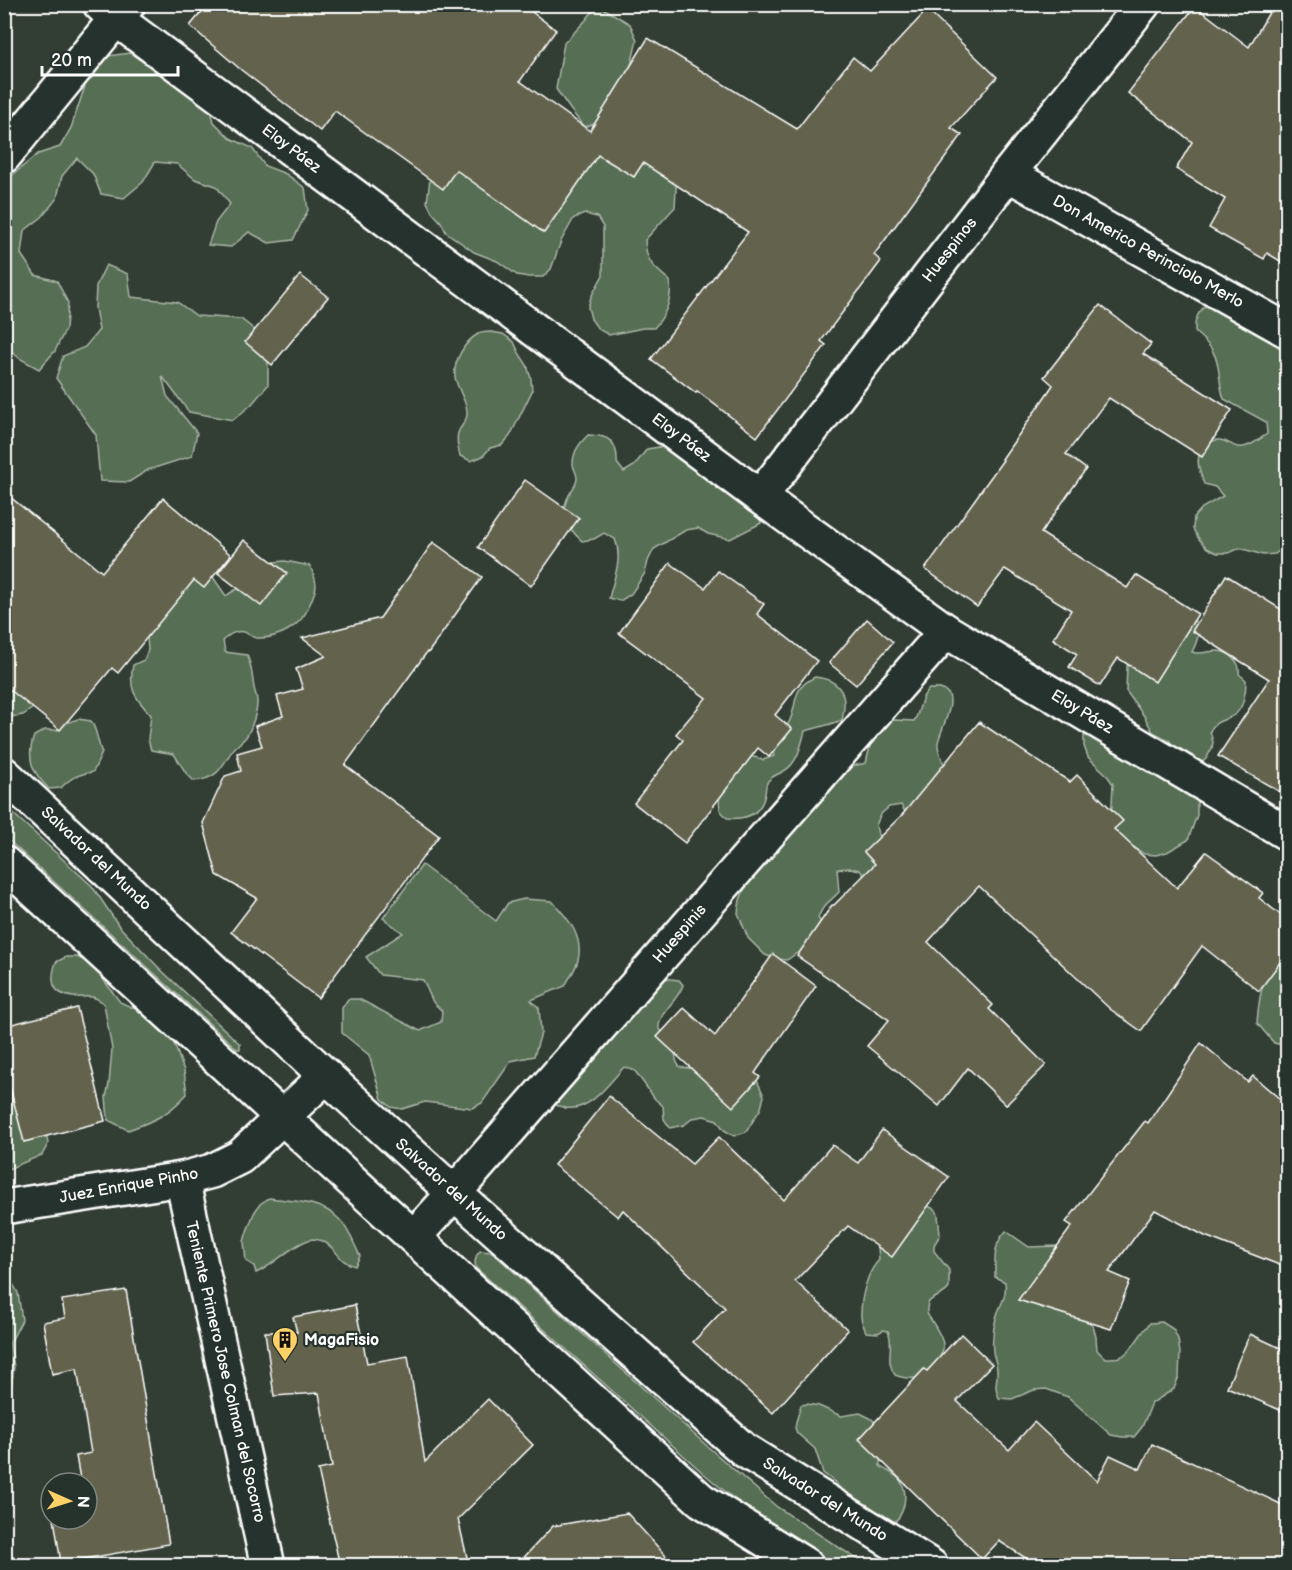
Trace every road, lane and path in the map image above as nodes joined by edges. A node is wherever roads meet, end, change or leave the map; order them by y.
1 (1143, 4) edge
2 (115, 9) edge
3 (4, 156) edge
4 (1008, 174) junction
5 (1287, 331) edge
6 (760, 497) junction
7 (946, 631) junction
8 (4, 774) edge
9 (1287, 834) edge
10 (4, 863) edge
11 (326, 1076) junction
12 (282, 1117) junction
13 (182, 1179) junction
14 (454, 1193) junction
15 (4, 1207) edge
16 (414, 1237) junction
17 (268, 1566) edge
18 (807, 1566) edge
19 (931, 1566) edge

1 - 4 street, Huespinos
2 - 3 street
2 - 6 street, Eloy Páez
4 - 5 street, Don Americo Perinciolo Merlo
4 - 6 street, Huespinos
6 - 7 street, Eloy Páez
7 - 9 street, Eloy Páez
7 - 14 street, Huespinis
8 - 11 street, Salvador del Mundo
10 - 12 street
11 - 12 street, Juez Enrique Pinho
11 - 14 street, Salvador del Mundo
12 - 13 street, Juez Enrique Pinho
12 - 16 street
13 - 15 street, Juez Enrique Pinho
13 - 17 street, Teniente Primero Jose Colman del Socorro
14 - 16 street, Huespinis
14 - 19 street, Salvador del Mundo
16 - 18 street

